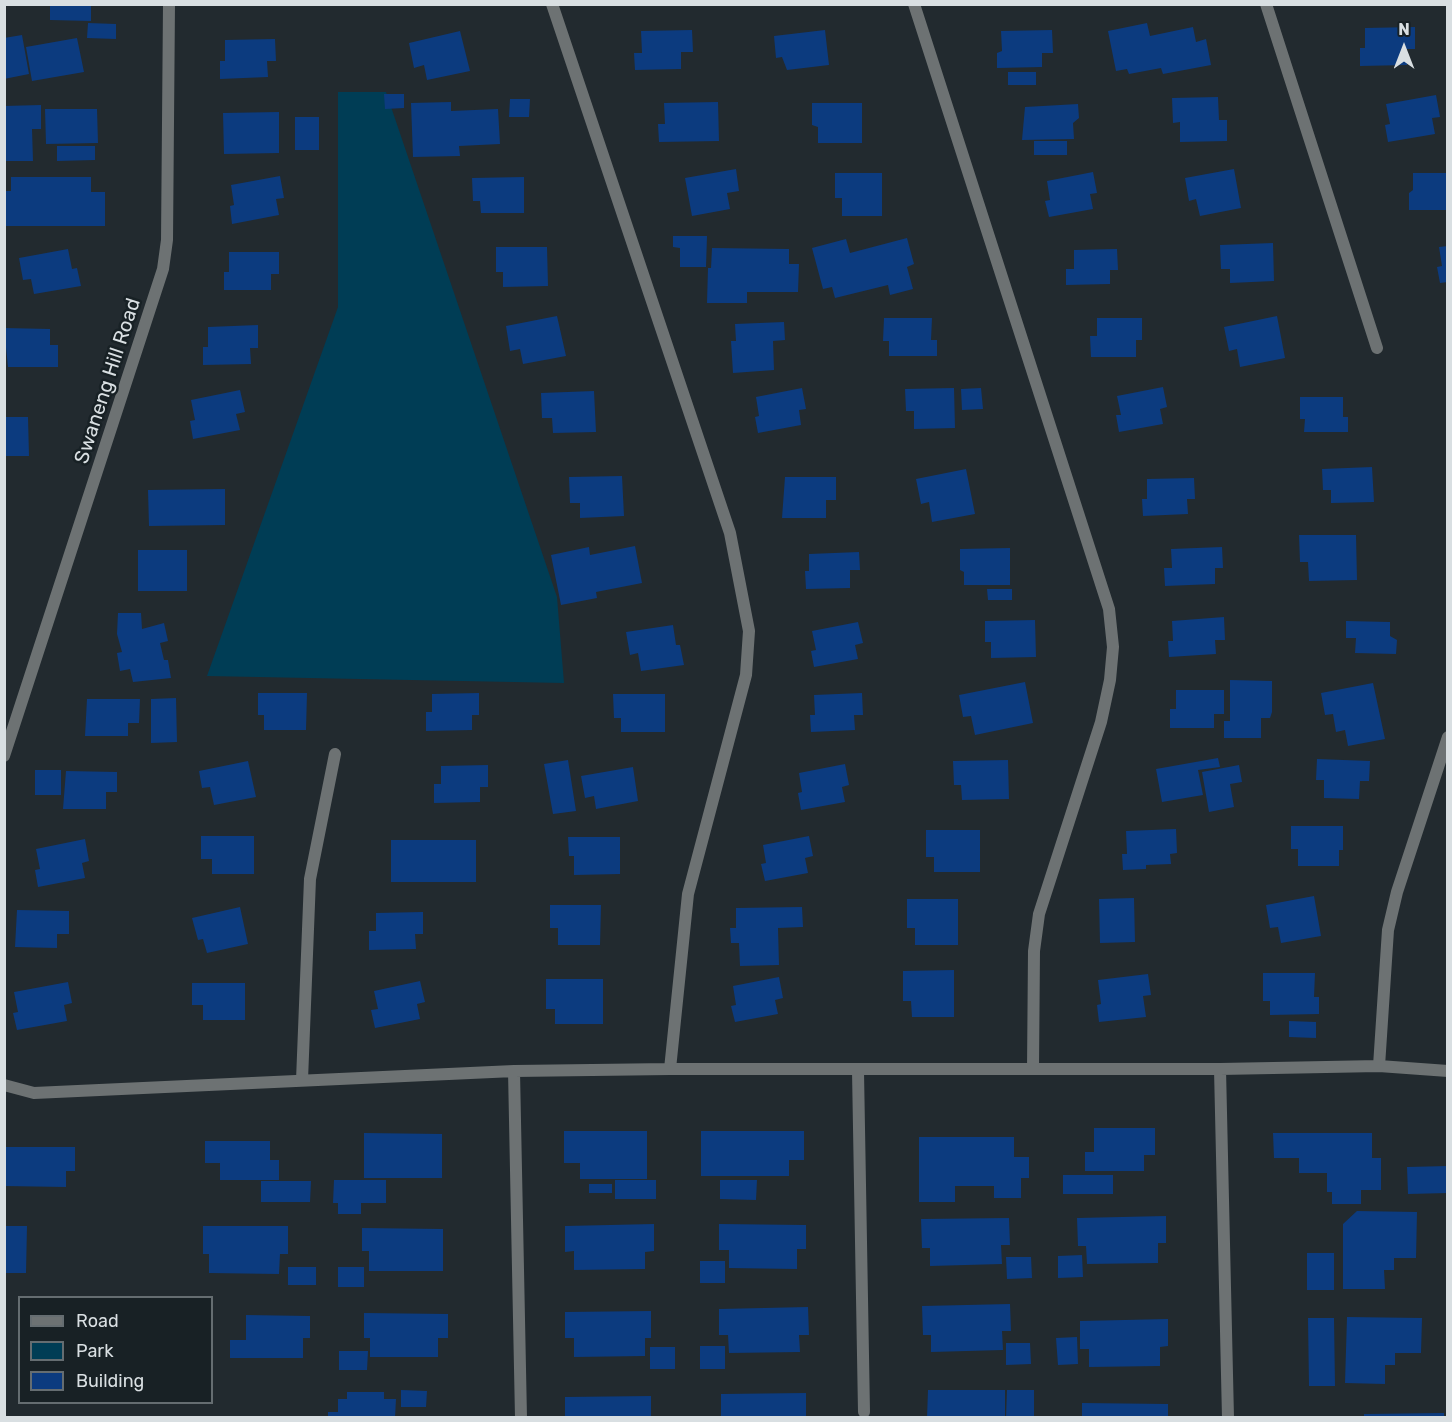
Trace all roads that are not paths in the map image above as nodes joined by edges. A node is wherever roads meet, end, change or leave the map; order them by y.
1 (169, 4) edge
2 (552, 4) edge
3 (914, 4) edge
4 (1266, 4) edge
5 (1377, 348) dead end
6 (1448, 736) edge
7 (335, 754) dead end
8 (4, 756) edge
9 (1379, 1066) junction
10 (670, 1069) junction
11 (1033, 1069) junction
12 (1220, 1069) junction
13 (514, 1071) junction
14 (858, 1071) junction
15 (1448, 1071) edge
16 (302, 1080) junction
17 (4, 1085) edge
18 (864, 1412) dead end
19 (521, 1418) edge
20 (1228, 1418) edge

1 - 8 street, Swaneng Hill Road
2 - 10 street
3 - 11 street
4 - 5 street
6 - 9 street
7 - 16 street
9 - 12 street
9 - 15 street
10 - 13 street
10 - 14 street
11 - 12 street
11 - 14 street
12 - 20 street
13 - 16 street
13 - 19 street
14 - 18 street
16 - 17 street

